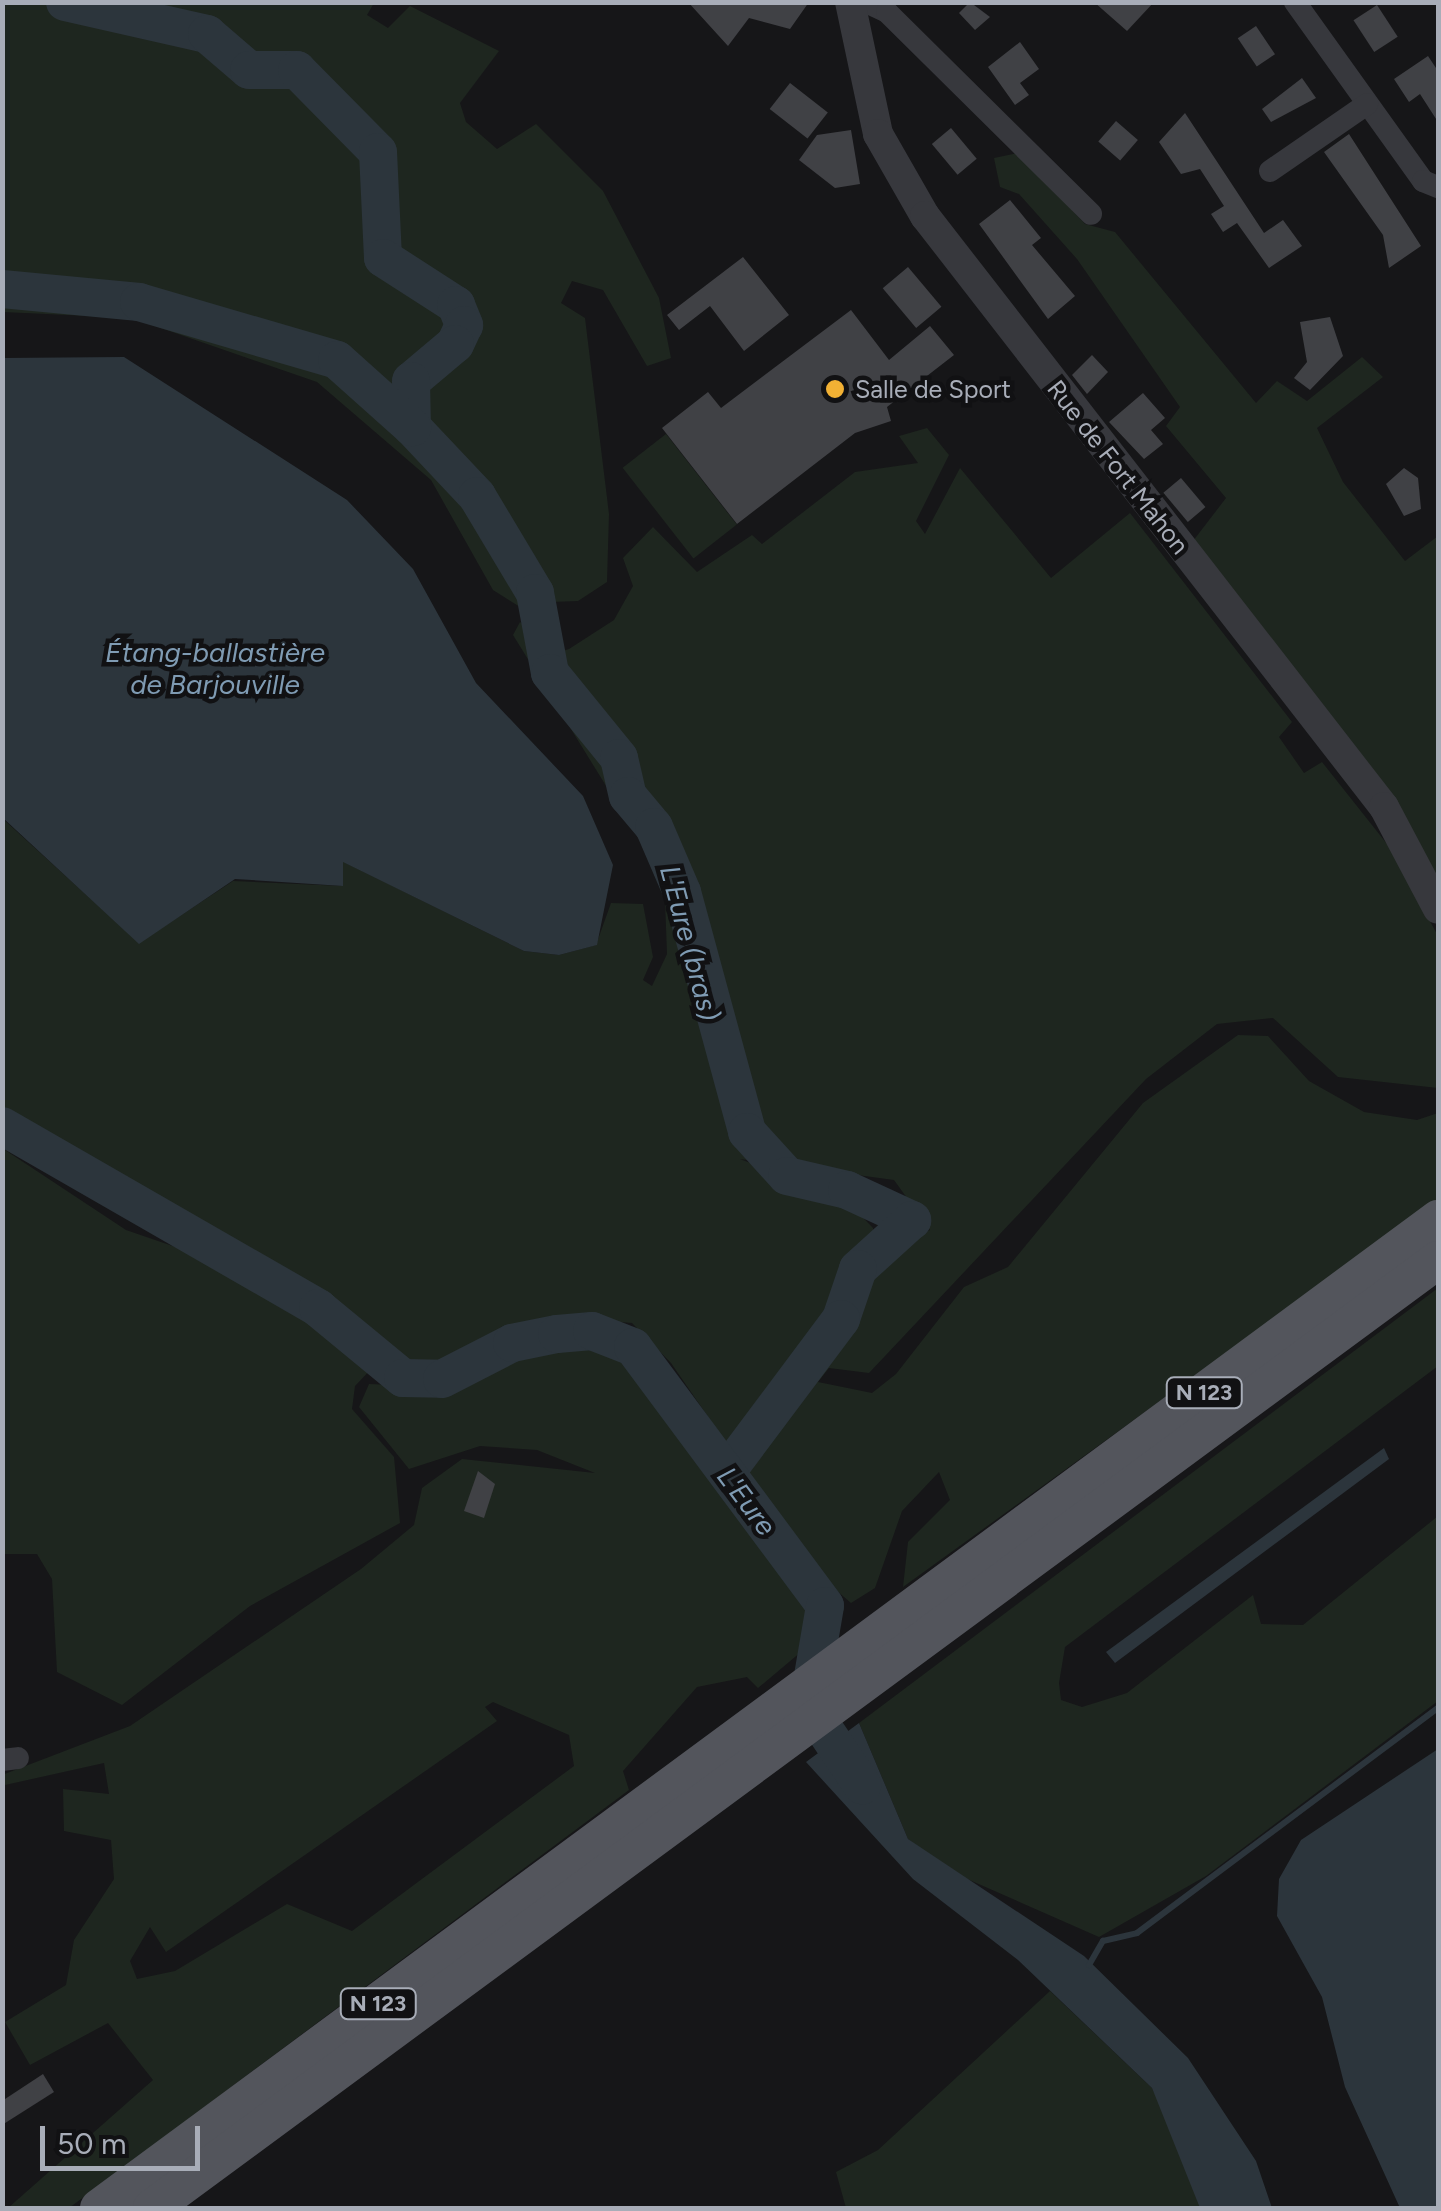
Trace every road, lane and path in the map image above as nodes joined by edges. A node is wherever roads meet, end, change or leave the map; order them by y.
1 (1295, 2) edge
2 (858, 3) edge
3 (1366, 104) junction
4 (1270, 171) dead end
5 (1438, 188) edge
6 (1091, 214) dead end
7 (1438, 908) edge
8 (1438, 1219) edge
9 (1438, 1260) edge
10 (979, 1579) junction
11 (668, 1813) junction
12 (99, 2208) edge
13 (152, 2208) edge

1 - 3 street
2 - 6 street
2 - 7 street, Rue de Fort Mahon
3 - 4 street
3 - 5 street
8 - 10 main road, N 123
9 - 10 main road, N 123
10 - 11 main road, N 123
11 - 12 main road, N 123
11 - 13 main road, N 123

